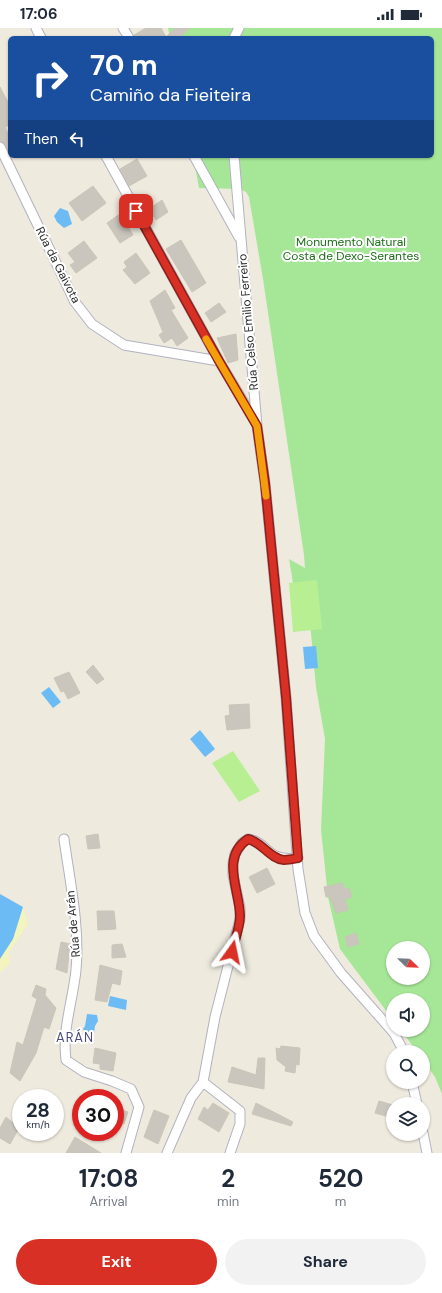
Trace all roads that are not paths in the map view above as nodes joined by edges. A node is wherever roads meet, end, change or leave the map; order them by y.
1 (0, 147) edge
2 (107, 158) edge
3 (195, 158) edge
4 (234, 158) edge
5 (240, 239) junction
6 (219, 361) junction
7 (257, 426) junction
8 (64, 839) dead end
9 (298, 858) junction
10 (400, 1045) edge
11 (202, 1082) junction
12 (425, 1141) edge
13 (126, 1153) edge
14 (167, 1153) edge
15 (230, 1153) edge
16 (427, 1153) edge

1 - 6 street, Rúa da Gaivota
2 - 6 street
3 - 5 street
4 - 5 street, Rúa Celso Emilio Ferreiro
5 - 7 street, Rúa Celso Emilio Ferreiro
6 - 7 street
7 - 9 street, Rúa Celso Emilio Ferreiro
8 - 13 street, Rúa de Arán
9 - 10 street, Rúa Celso Emilio Ferreiro
9 - 11 street
11 - 14 street
11 - 15 street
12 - 16 street

